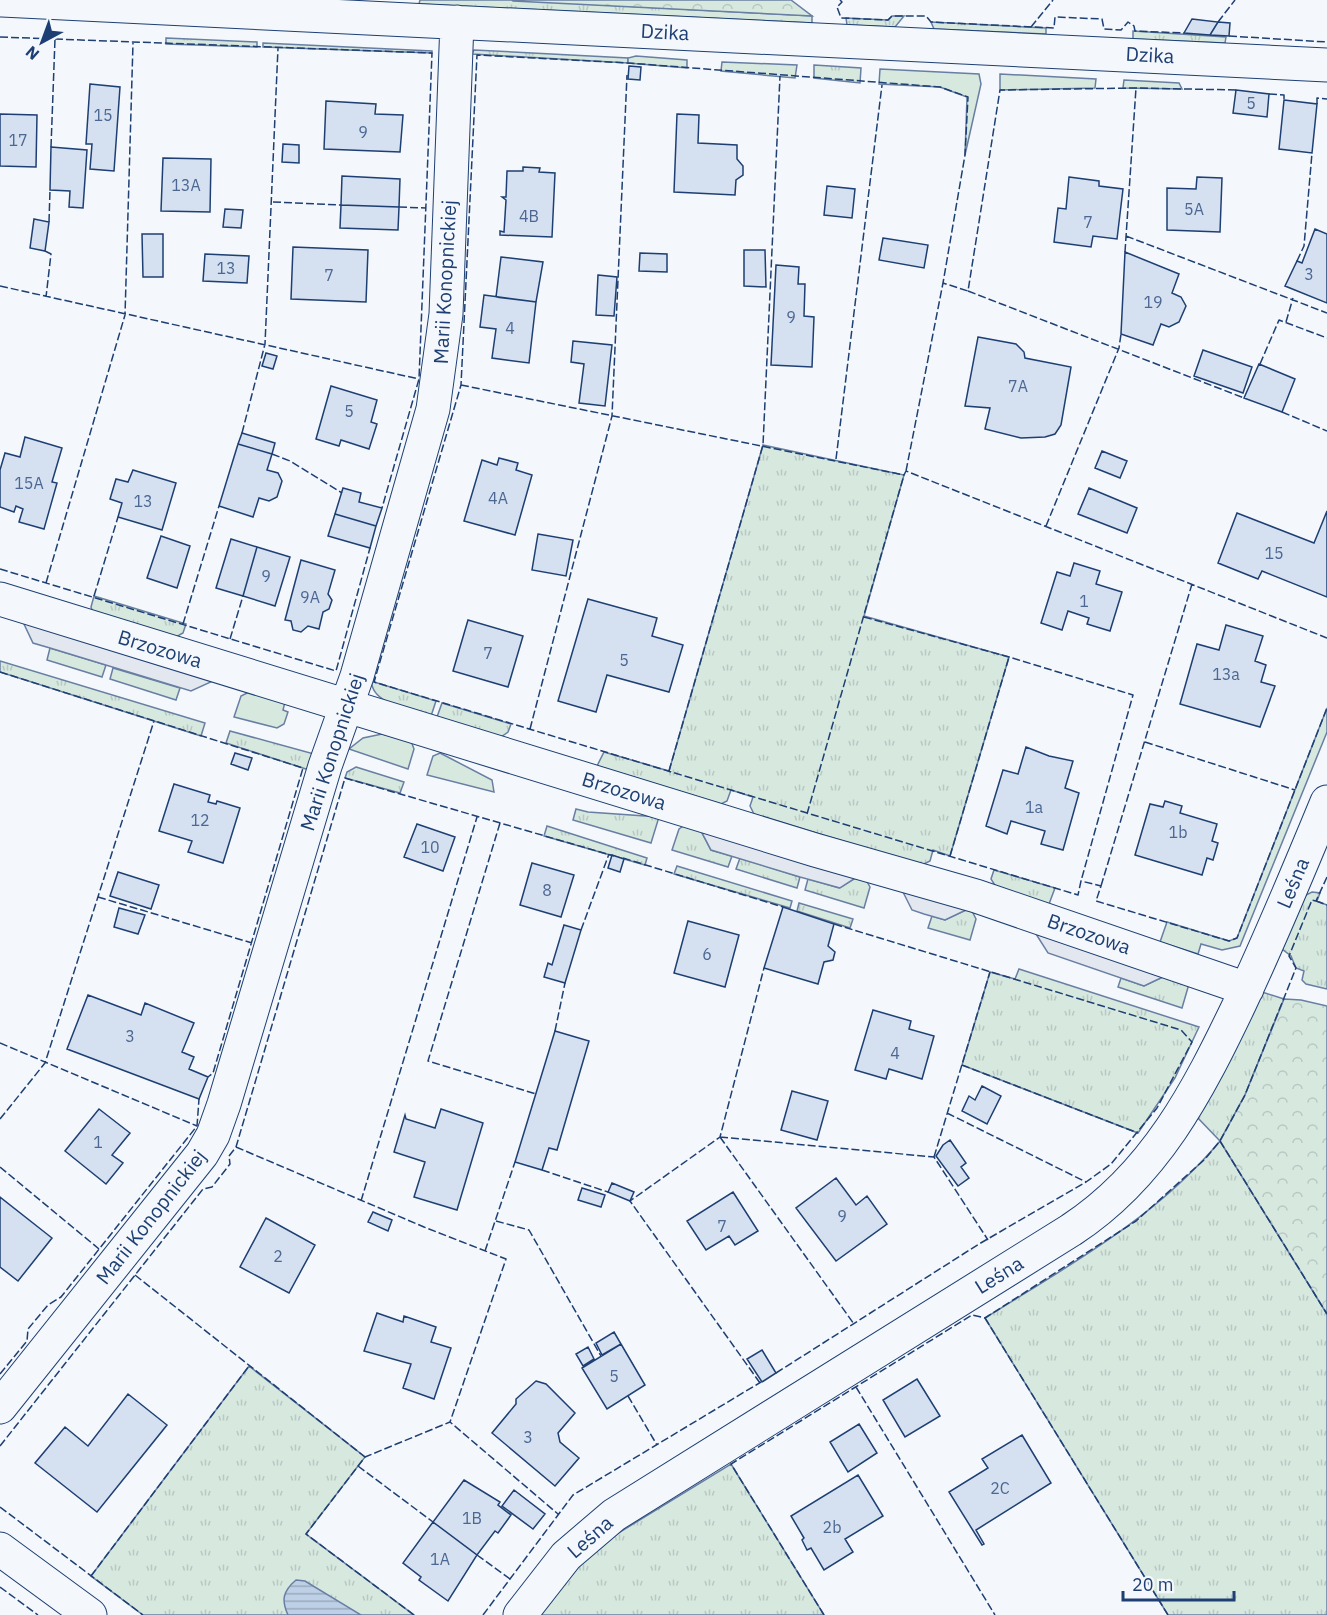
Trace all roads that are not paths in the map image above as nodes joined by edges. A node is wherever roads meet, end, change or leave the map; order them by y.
1 (2, 0) edge
2 (457, 22) junction
3 (1327, 65) edge
4 (0, 599) edge
5 (346, 706) junction
6 (1327, 802) edge
7 (1247, 989) junction
8 (0, 1407) edge
9 (0, 1549) edge
10 (90, 1615) edge
11 (520, 1615) edge

1 - 2 street, Dzika
2 - 3 street, Dzika
2 - 5 street, Marii Konopnickiej
4 - 5 street, Brzozowa
5 - 7 street, Brzozowa
5 - 8 street, Marii Konopnickiej
6 - 7 street, Leśna
7 - 11 street, Leśna
9 - 10 street

